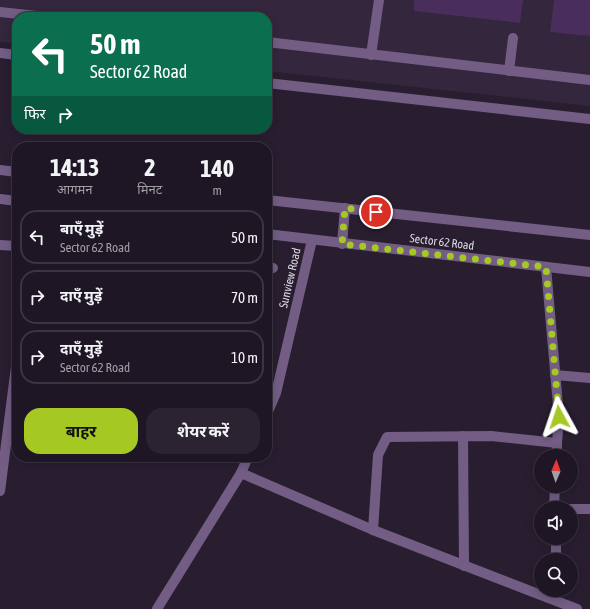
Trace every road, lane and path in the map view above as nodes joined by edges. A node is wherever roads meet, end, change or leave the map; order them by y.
1 (379, 0) edge
2 (0, 12) edge
3 (12, 13) edge
4 (513, 38) dead end
5 (272, 43) edge
6 (0, 53) edge
7 (12, 54) edge
8 (371, 55) junction
9 (509, 71) junction
10 (590, 80) edge
11 (272, 84) edge
12 (590, 119) edge
13 (0, 170) edge
14 (12, 171) edge
15 (0, 199) edge
16 (12, 200) edge
17 (272, 201) edge
18 (345, 208) junction
19 (272, 235) edge
20 (590, 236) edge
21 (312, 240) junction
22 (342, 244) junction
23 (0, 245) edge
24 (12, 246) edge
25 (546, 267) junction
26 (590, 272) edge
27 (555, 375) junction
28 (590, 378) edge
29 (272, 402) edge
30 (12, 417) edge
31 (463, 436) junction
32 (557, 443) junction
33 (557, 449) edge
34 (246, 462) edge
35 (241, 473) junction
36 (0, 491) edge
37 (578, 509) edge
38 (590, 509) edge
39 (373, 530) junction
40 (464, 566) junction
41 (534, 588) edge
42 (557, 597) edge
43 (157, 609) edge
44 (577, 609) edge

1 - 8 street
2 - 3 street
4 - 9 street
5 - 8 street
6 - 7 street
8 - 9 street
9 - 10 street
11 - 12 street
13 - 14 street
15 - 16 street
17 - 18 street, Sector 62 Road
18 - 20 street, Sector 62 Road
18 - 22 street
19 - 21 street, Sector 62 Road
21 - 22 street, Sector 62 Road
21 - 29 street, Sunview Road
22 - 25 street, Sector 62 Road
23 - 24 street
25 - 26 street, Sector 62 Road
25 - 27 street
27 - 28 street
27 - 32 street
30 - 36 street
31 - 32 street
31 - 39 street
31 - 40 street
32 - 33 street
34 - 35 street
35 - 39 street
35 - 43 street
37 - 38 street
39 - 40 street
40 - 41 street
42 - 44 street

